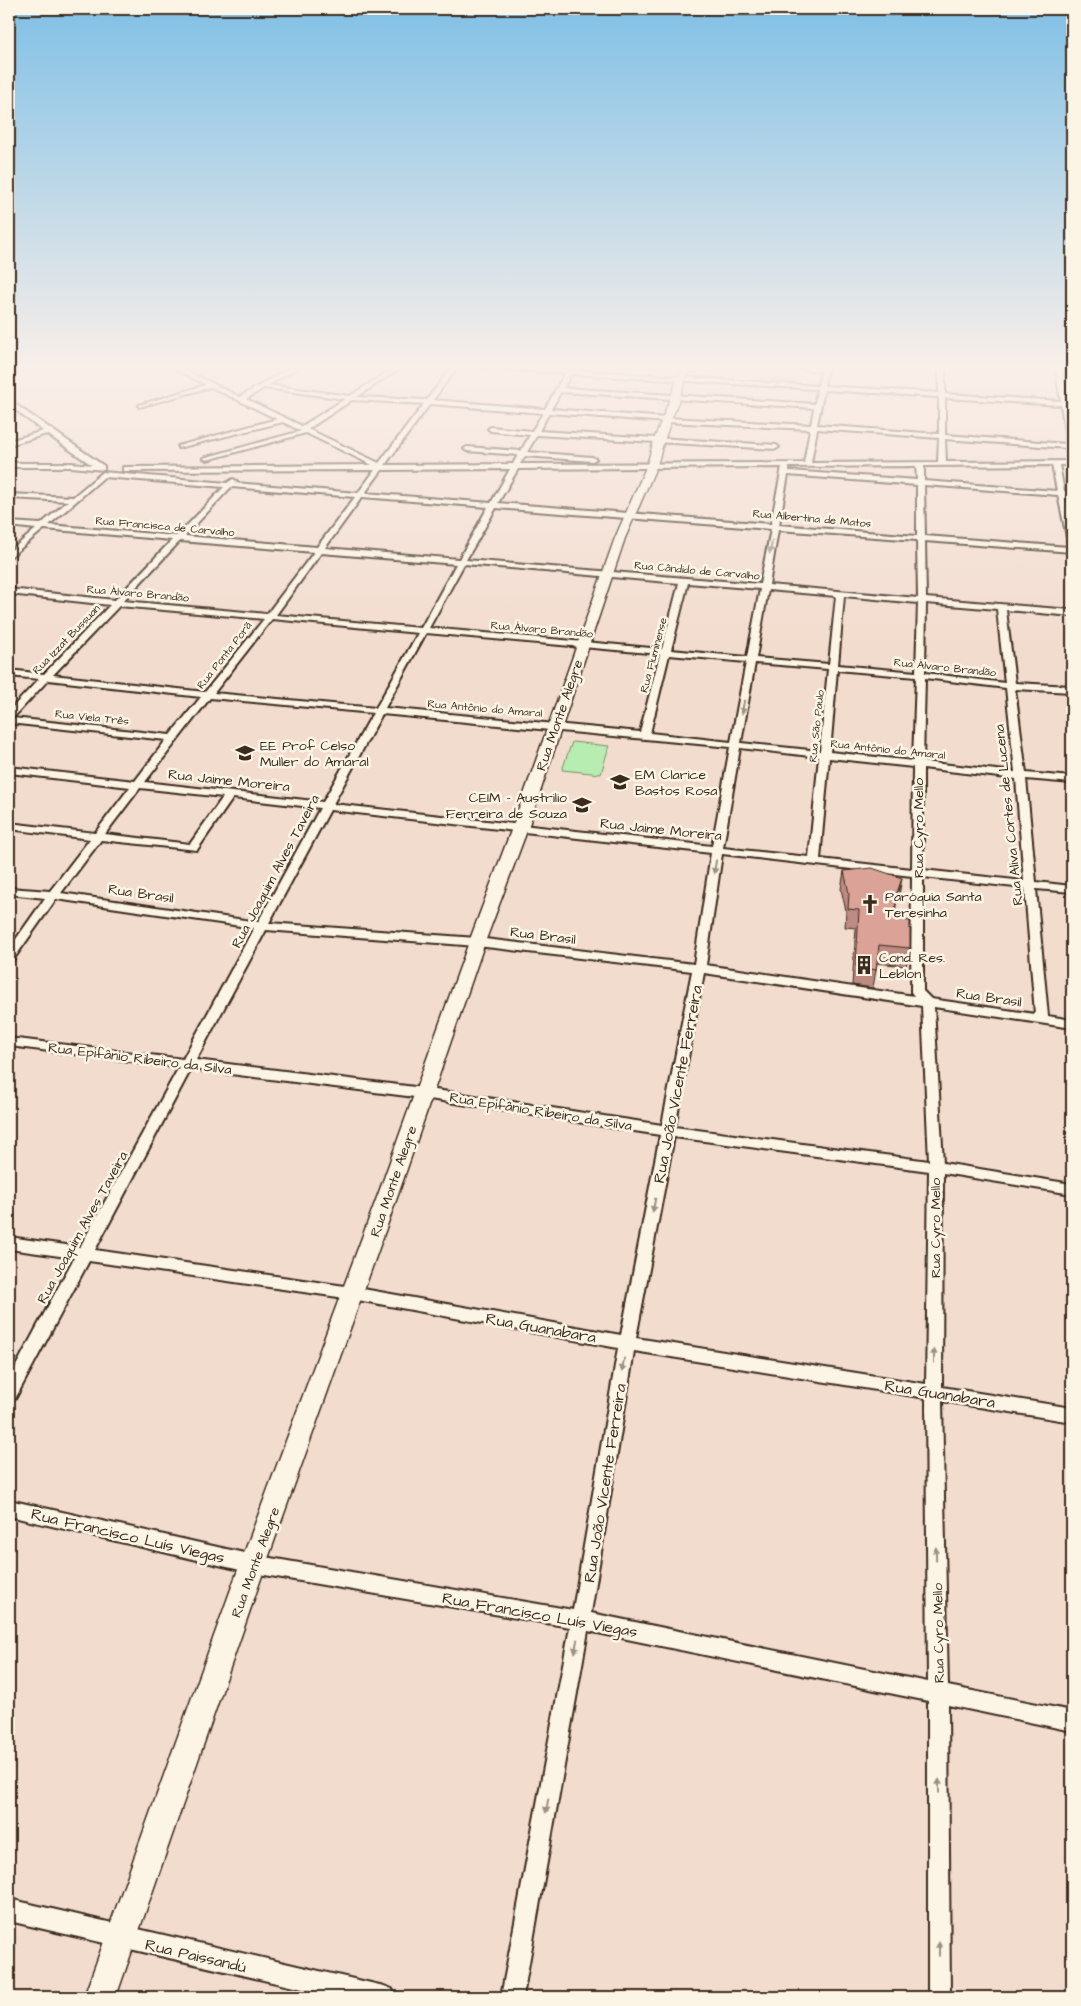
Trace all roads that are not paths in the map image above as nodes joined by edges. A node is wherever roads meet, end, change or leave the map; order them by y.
1 (84, 459) edge
2 (365, 459) edge
3 (387, 459) edge
4 (520, 459) edge
5 (583, 459) edge
6 (654, 459) edge
7 (808, 459) edge
8 (942, 459) edge
9 (1055, 463) junction
10 (1072, 463) edge
11 (653, 464) junction
12 (807, 464) junction
13 (920, 464) junction
14 (942, 464) junction
15 (9, 465) edge
16 (381, 466) junction
17 (515, 468) junction
18 (242, 469) junction
19 (786, 469) junction
20 (9, 471) edge
21 (101, 471) junction
22 (921, 483) junction
23 (230, 484) junction
24 (1060, 493) junction
25 (362, 494) junction
26 (1072, 494) edge
27 (9, 496) edge
28 (75, 499) junction
29 (493, 504) junction
30 (630, 515) junction
31 (9, 524) edge
32 (775, 526) junction
33 (44, 527) junction
34 (920, 538) junction
35 (179, 539) junction
36 (1072, 548) edge
37 (320, 550) junction
38 (9, 556) edge
39 (461, 562) junction
40 (610, 573) junction
41 (684, 581) junction
42 (763, 588) junction
43 (9, 591) edge
44 (840, 595) junction
45 (922, 601) junction
46 (118, 603) junction
47 (1001, 607) junction
48 (1072, 613) edge
49 (270, 615) junction
50 (425, 630) junction
51 (583, 645) junction
52 (664, 652) junction
53 (751, 659) junction
54 (834, 668) junction
55 (9, 673) edge
56 (920, 675) junction
57 (46, 676) junction
58 (1010, 686) junction
59 (1072, 689) edge
60 (208, 695) junction
61 (380, 710) junction
62 (9, 716) edge
63 (9, 720) edge
64 (555, 727) junction
65 (644, 735) junction
66 (173, 738) junction
67 (736, 746) junction
68 (825, 756) junction
69 (918, 765) junction
70 (9, 770) edge
71 (1021, 776) junction
72 (1072, 780) edge
73 (138, 785) junction
74 (230, 795) junction
75 (327, 806) junction
76 (9, 826) edge
77 (520, 828) junction
78 (98, 837) junction
79 (717, 850) junction
80 (814, 860) junction
81 (918, 873) junction
82 (1030, 884) junction
83 (1072, 889) edge
84 (9, 891) edge
85 (53, 895) junction
86 (262, 926) junction
87 (476, 942) junction
88 (9, 957) edge
89 (699, 968) junction
90 (928, 1003) junction
91 (1042, 1020) junction
92 (1072, 1024) edge
93 (9, 1042) edge
94 (188, 1064) junction
95 (423, 1093) junction
96 (668, 1131) junction
97 (936, 1167) junction
98 (1072, 1189) edge
99 (9, 1242) edge
100 (85, 1252) junction
101 (352, 1293) junction
102 (627, 1343) junction
103 (934, 1392) junction
104 (9, 1394) edge
105 (1072, 1415) edge
106 (9, 1508) edge
107 (253, 1564) junction
108 (581, 1620) junction
109 (938, 1694) junction
110 (1072, 1721) edge
111 (9, 1910) edge
112 (122, 1938) junction
113 (100, 1997) edge
114 (384, 1997) edge
115 (512, 1997) edge
116 (939, 1997) edge

1 - 21 street
2 - 16 street
3 - 16 street, Rua Ponta Porã
4 - 17 street, Rua Joaquim Alves Taveira
5 - 11 street
6 - 11 street, Rua Monte Alegre
7 - 12 street
8 - 14 street
9 - 10 street
9 - 14 street
9 - 24 street
11 - 17 street
11 - 19 street
11 - 30 street, Rua Monte Alegre
12 - 13 street
12 - 19 street
13 - 14 street
13 - 22 street, Rua Cyro Mello
15 - 21 street
16 - 17 street
16 - 18 street
16 - 25 street, Rua Ponta Porã
17 - 29 street, Rua Joaquim Alves Taveira
18 - 21 street
18 - 23 street, Rua Izzat Bussuan
19 - 22 street
19 - 32 street, Rua João Vicente Ferreira
20 - 21 street
21 - 23 street, Rua Albertina de Matos
21 - 28 street
22 - 24 street
22 - 34 street, Rua Cyro Mello
23 - 25 street, Rua Albertina de Matos
23 - 35 street, Rua Izzat Bussuan
24 - 26 street
24 - 36 street
25 - 29 street, Rua Albertina de Matos
25 - 37 street, Rua Ponta Porã
27 - 28 street
28 - 33 street
29 - 30 street, Rua Albertina de Matos
29 - 39 street, Rua Joaquim Alves Taveira
30 - 32 street, Rua Albertina de Matos
30 - 40 street, Rua Monte Alegre
31 - 33 street, Rua Francisca de Carvalho
32 - 34 street, Rua Albertina de Matos
32 -> 42 street, Rua João Vicente Ferreira
33 - 35 street, Rua Francisca de Carvalho
33 - 38 street
34 - 36 street, Rua Albertina de Matos
34 - 45 street, Rua Cyro Mello
35 - 37 street, Rua Francisca de Carvalho
35 - 46 street, Rua Izzat Bussuan
37 - 39 street, Rua Cândido de Carvalho
37 - 49 street, Rua Ponta Porã
39 - 40 street, Rua Cândido de Carvalho
39 - 50 street, Rua Joaquim Alves Taveira
40 - 41 street, Rua Cândido de Carvalho
40 - 51 street, Rua Monte Alegre
41 - 42 street, Rua Cândido de Carvalho
41 - 52 street, Rua Fluminense
42 - 44 street, Rua Cândido de Carvalho
42 - 53 street, Rua João Vicente Ferreira
43 - 46 street, Rua Álvaro Brandão
44 - 45 street, Rua Cândido de Carvalho
44 - 54 street, Rua São Paulo
45 - 47 street, Rua Cândido de Carvalho
45 - 56 street, Rua Cyro Mello
46 - 49 street, Rua Álvaro Brandão
46 - 57 street, Rua Izzat Bussuan
47 - 48 street, Rua Cândido de Carvalho
47 - 58 street, Rua Aliva Cortes de Lucena
49 - 50 street, Rua Álvaro Brandão
49 - 60 street, Rua Ponta Porã
50 - 51 street, Rua Álvaro Brandão
50 - 61 street, Rua Joaquim Alves Taveira
51 - 52 street, Rua Álvaro Brandão
51 - 64 street, Rua Monte Alegre
52 - 53 street, Rua Álvaro Brandão
52 - 65 street, Rua Fluminense
53 - 54 street, Rua Álvaro Brandão
53 -> 67 street, Rua João Vicente Ferreira
54 - 56 street, Rua Álvaro Brandão
54 - 68 street, Rua São Paulo
55 - 57 street, Rua Antônio do Amaral
56 - 58 street, Rua Álvaro Brandão
56 - 69 street, Rua Cyro Mello
57 - 60 street, Rua Antônio do Amaral
57 - 62 street, Rua Izzat Bussuan
58 - 59 street, Rua Álvaro Brandão
58 - 71 street, Rua Aliva Cortes de Lucena
60 - 61 street, Rua Antônio do Amaral
60 - 66 street, Rua Ponta Porã
61 - 64 street, Rua Antônio do Amaral
61 - 75 street, Rua Joaquim Alves Taveira
63 - 66 street, Rua Viela Três
64 - 65 street, Rua Antônio do Amaral
64 - 77 street, Rua Monte Alegre
65 - 67 street, Rua Antônio do Amaral
66 - 73 street, Rua Ponta Porã
67 - 68 street, Rua Antônio do Amaral
67 - 79 street, Rua João Vicente Ferreira
68 - 69 street, Rua Antônio do Amaral
68 - 80 street, Rua São Paulo
69 - 71 street, Rua Antônio do Amaral
69 - 81 street, Rua Cyro Mello
70 - 73 street, Rua Jaime Moreira
71 - 72 street, Rua Antônio do Amaral
71 - 82 street, Rua Aliva Cortes de Lucena
73 - 74 street, Rua Jaime Moreira
73 - 78 street, Rua Ponta Porã
74 - 75 street, Rua Jaime Moreira
74 - 78 street
75 - 77 street, Rua Jaime Moreira
75 - 86 street, Rua Joaquim Alves Taveira
76 - 78 street
77 - 79 street, Rua Jaime Moreira
77 - 87 street, Rua Monte Alegre
78 - 85 street, Rua Ponta Porã
79 - 80 street, Rua Jaime Moreira
79 -> 89 street, Rua João Vicente Ferreira
80 - 81 street, Rua Jaime Moreira
81 - 82 street, Rua Jaime Moreira
81 - 90 street, Rua Cyro Mello
82 - 83 street, Rua Jaime Moreira
82 - 91 street, Rua Aliva Cortes de Lucena
84 - 85 street, Rua Brasil
85 - 86 street, Rua Brasil
85 - 88 street, Rua Ponta Porã
86 - 87 street, Rua Brasil
86 - 94 street, Rua Joaquim Alves Taveira
87 - 89 street, Rua Brasil
87 - 95 street, Rua Monte Alegre
89 - 90 street, Rua Brasil
89 - 96 street, Rua João Vicente Ferreira
90 - 91 street, Rua Brasil
90 - 97 street, Rua Cyro Mello
91 - 92 street, Rua Brasil
93 - 94 street, Rua Epifânio Ribeiro da Silva
94 - 95 street, Rua Epifânio Ribeiro da Silva
94 - 100 street, Rua Joaquim Alves Taveira
95 - 96 street, Rua Epifânio Ribeiro da Silva
95 - 101 street, Rua Monte Alegre
96 - 97 street, Rua Epifânio Ribeiro da Silva
96 -> 102 street, Rua João Vicente Ferreira
97 - 98 street, Rua Epifânio Ribeiro da Silva
103 -> 97 street, Rua Cyro Mello
99 - 100 street, Rua Guanabara
100 - 101 street, Rua Guanabara
100 - 104 street, Rua Joaquim Alves Taveira
101 - 102 street, Rua Guanabara
101 - 107 street, Rua Monte Alegre
102 - 103 street, Rua Guanabara
102 -> 108 street, Rua João Vicente Ferreira
103 - 105 street, Rua Guanabara
109 -> 103 street, Rua Cyro Mello
106 - 107 street, Rua Francisco Luís Viegas
107 - 108 street, Rua Francisco Luís Viegas
107 - 112 street, Rua Monte Alegre
108 - 109 street, Rua Francisco Luís Viegas
108 -> 115 street, Rua João Vicente Ferreira
109 - 110 street, Rua Francisco Luís Viegas
116 -> 109 street, Rua Cyro Mello
111 - 112 street, Rua Paissandú
112 - 113 street, Rua Monte Alegre
112 - 114 street, Rua Paissandú

